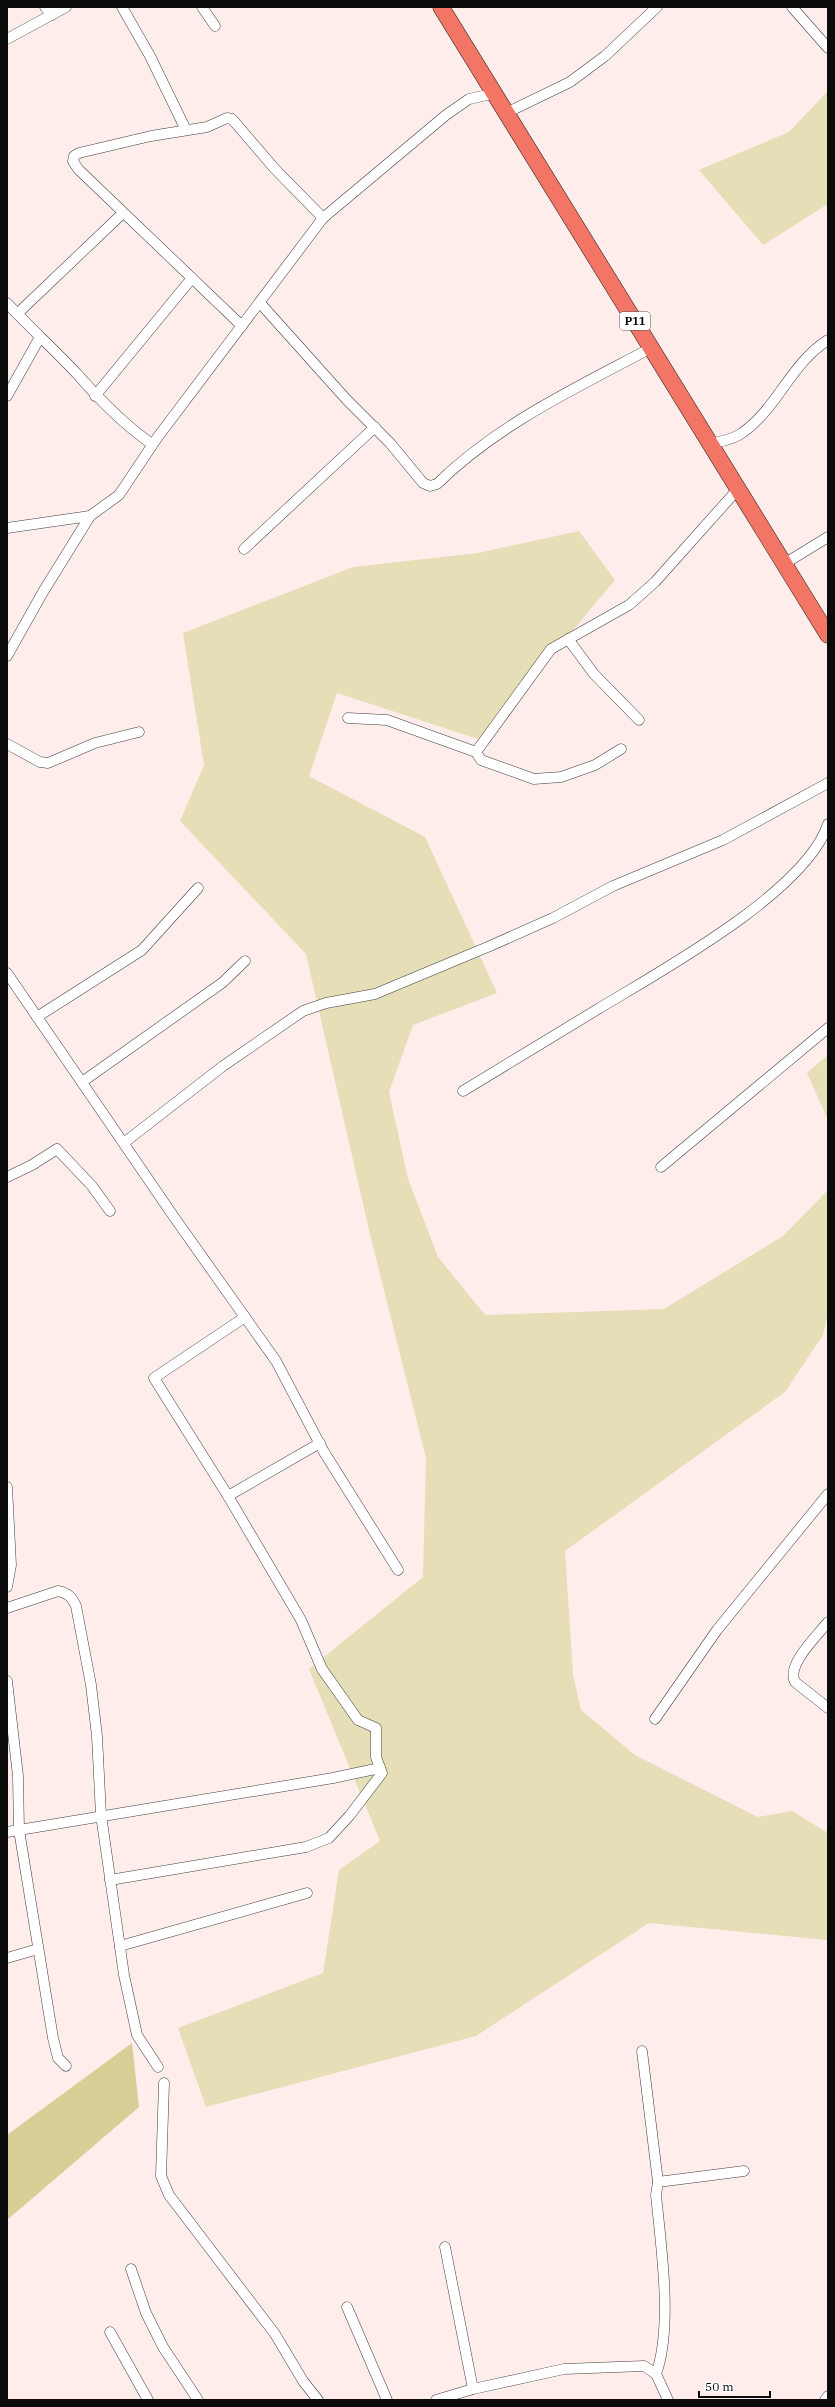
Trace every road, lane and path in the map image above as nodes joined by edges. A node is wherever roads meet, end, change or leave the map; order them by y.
1 (45, 7) edge
2 (66, 7) edge
3 (122, 7) edge
4 (202, 7) edge
5 (441, 7) edge
6 (657, 7) edge
7 (792, 7) edge
8 (52, 15) junction
9 (215, 26) dead end
10 (7, 39) edge
11 (828, 48) edge
12 (496, 93) junction
13 (508, 112) junction
14 (186, 130) junction
15 (124, 212) junction
16 (323, 218) junction
17 (192, 278) junction
18 (7, 303) edge
19 (260, 303) junction
20 (17, 314) junction
21 (242, 326) junction
22 (40, 337) junction
23 (828, 340) edge
24 (651, 348) junction
25 (7, 396) edge
26 (95, 396) junction
27 (375, 427) junction
28 (152, 444) junction
29 (710, 444) junction
30 (738, 489) junction
31 (90, 516) junction
32 (7, 528) edge
33 (828, 537) edge
34 (244, 549) dead end
35 (784, 564) junction
36 (828, 636) edge
37 (568, 639) junction
38 (7, 656) edge
39 (348, 718) dead end
40 (639, 720) dead end
41 (139, 732) dead end
42 (7, 744) edge
43 (621, 749) dead end
44 (476, 752) junction
45 (828, 783) edge
46 (828, 824) edge
47 (198, 888) dead end
48 (245, 961) dead end
49 (7, 973) edge
50 (37, 1017) junction
51 (828, 1028) edge
52 (82, 1082) junction
53 (463, 1091) dead end
54 (124, 1142) junction
55 (661, 1167) dead end
56 (7, 1177) edge
57 (110, 1211) dead end
58 (245, 1317) junction
59 (320, 1443) junction
60 (7, 1487) edge
61 (228, 1496) junction
62 (826, 1497) edge
63 (8, 1508) edge
64 (828, 1510) edge
65 (398, 1570) dead end
66 (7, 1587) edge
67 (7, 1608) edge
68 (828, 1622) edge
69 (7, 1681) edge
70 (828, 1708) edge
71 (655, 1719) dead end
72 (380, 1768) junction
73 (101, 1815) junction
74 (18, 1830) junction
75 (7, 1832) edge
76 (110, 1880) junction
77 (308, 1893) dead end
78 (120, 1946) junction
79 (38, 1949) junction
80 (7, 1958) edge
81 (642, 2051) dead end
82 (66, 2066) dead end
83 (158, 2066) dead end
84 (164, 2083) dead end
85 (744, 2171) dead end
86 (658, 2182) junction
87 (446, 2247) dead end
88 (131, 2269) dead end
89 (347, 2307) dead end
90 (110, 2332) dead end
91 (656, 2374) junction
92 (473, 2389) junction
93 (828, 2396) edge
94 (148, 2400) edge
95 (198, 2400) edge
96 (318, 2400) edge
97 (387, 2400) edge
98 (436, 2400) edge
99 (668, 2400) edge
100 (825, 2400) edge

1 - 8 street
2 - 8 street
3 - 14 street
4 - 9 street
5 - 12 main road, P11
6 - 13 street
7 - 11 street
8 - 10 street
12 - 13 main road, P11
12 - 16 street
13 - 24 main road, P11
14 - 15 street
14 - 16 street
15 - 17 street
15 - 20 street
16 - 19 street
17 - 21 street
17 - 26 street
18 - 20 street
19 - 21 street
19 - 27 street
20 - 22 street
21 - 28 street
22 - 25 street
22 - 26 street
23 - 29 street
24 - 27 street
24 - 29 main road, P11
26 - 28 street
27 - 34 street
28 - 31 street
29 - 30 main road, P11
30 - 35 main road, P11
30 - 37 street
31 - 32 street
31 - 38 street
33 - 35 street
35 - 36 main road, P11
37 - 40 street
37 - 44 street
39 - 44 street
41 - 42 street
43 - 44 street
45 - 54 street
46 - 53 street
47 - 50 street
48 - 52 street
49 - 50 street
50 - 52 street
51 - 55 street
52 - 54 street
54 - 58 street
56 - 57 street
58 - 59 street
58 - 61 street
59 - 61 street
59 - 65 street
60 - 63 street
61 - 72 street
62 - 64 street
62 - 71 street
63 - 66 street
67 - 73 street
68 - 70 street
69 - 74 street
72 - 73 street
72 - 76 street
73 - 74 street
73 - 76 street
74 - 75 street
74 - 79 street
76 - 78 street
77 - 78 street
78 - 83 street
79 - 80 street
79 - 82 street
81 - 86 street
84 - 96 street
85 - 86 street
86 - 91 street
87 - 92 street
88 - 95 street
89 - 97 street
90 - 94 street
91 - 92 street
91 - 99 street
92 - 98 street
93 - 100 street

